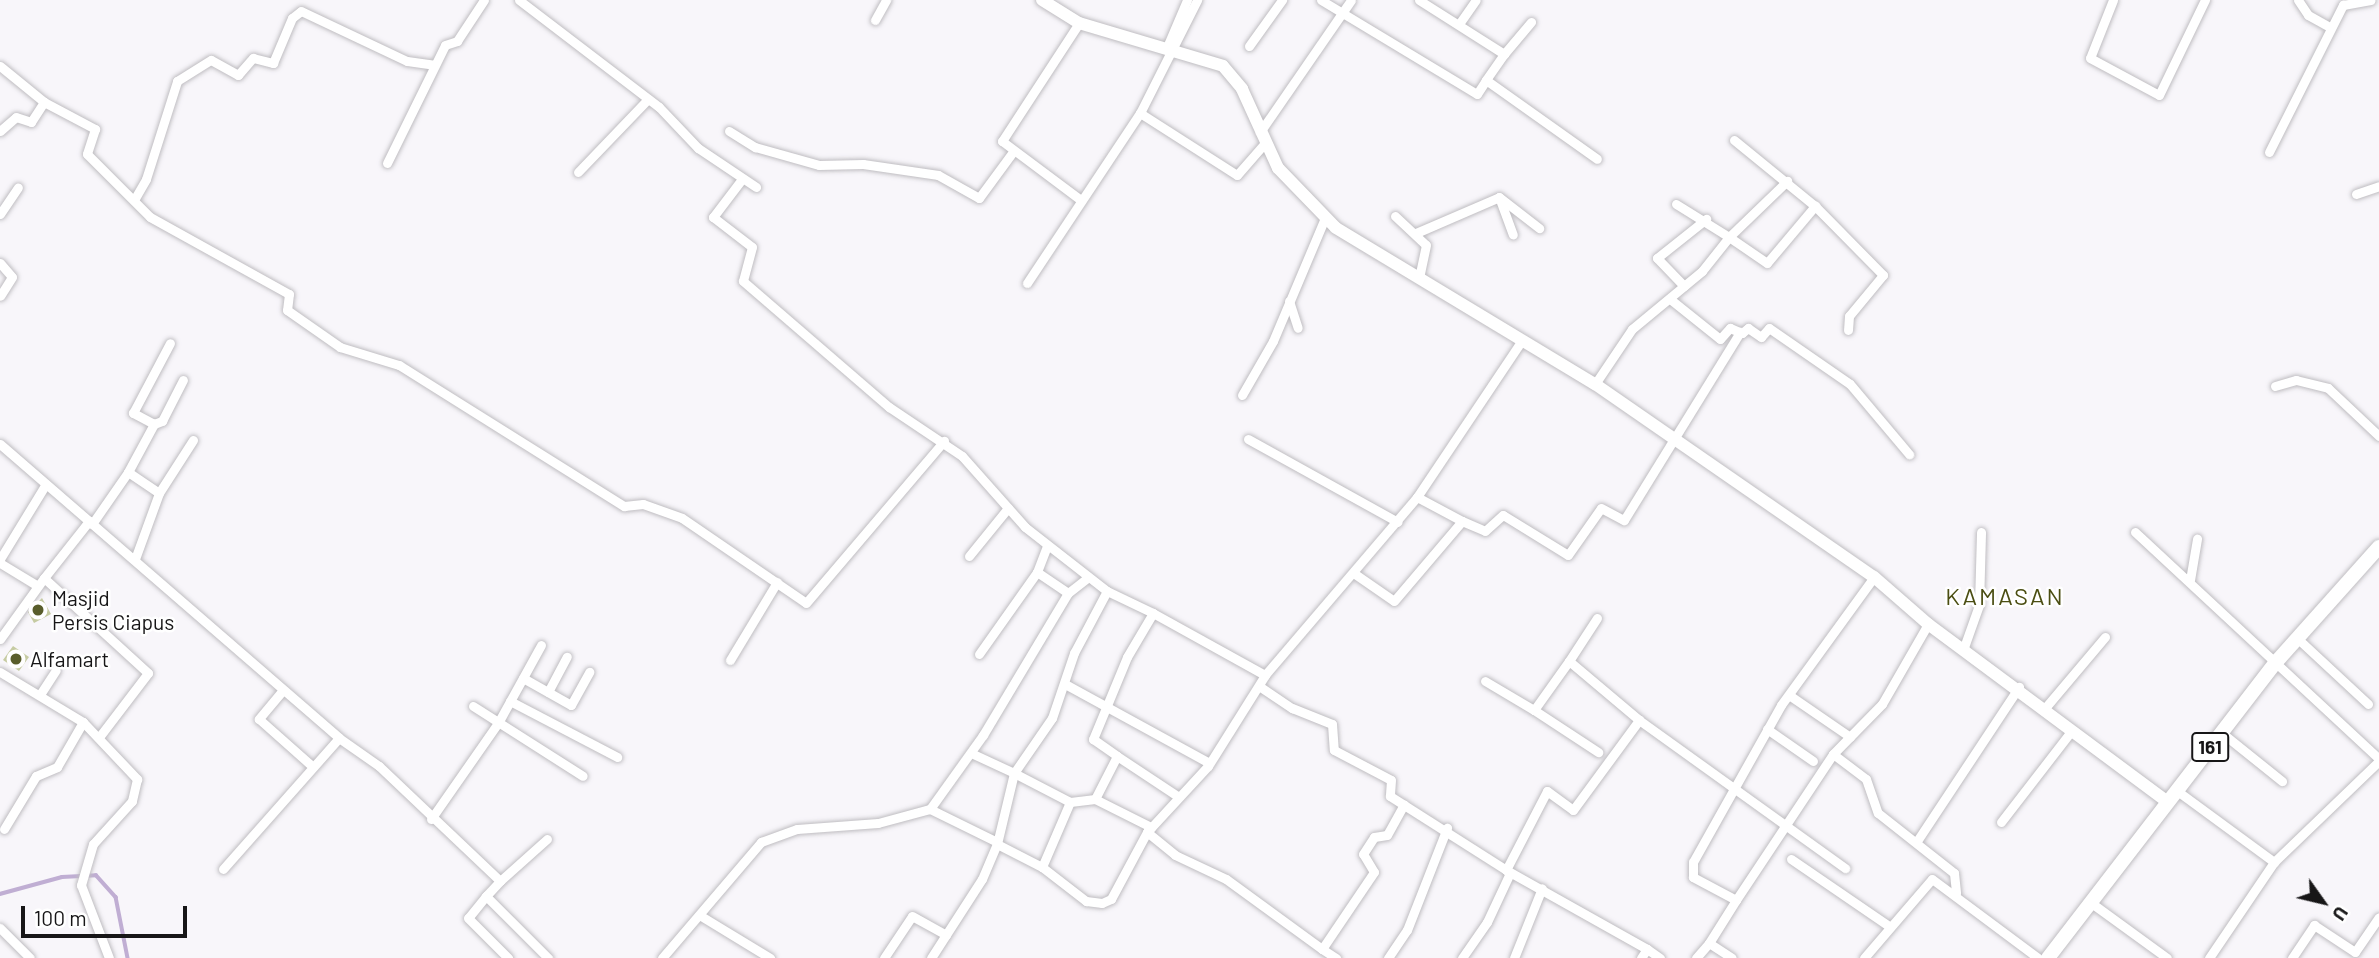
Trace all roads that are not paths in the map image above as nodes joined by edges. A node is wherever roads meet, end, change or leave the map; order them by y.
1 (484, 0) edge
2 (519, 0) edge
3 (886, 0) edge
4 (1042, 0) edge
5 (1187, 0) edge
6 (1197, 0) edge
7 (1282, 0) edge
8 (1321, 0) edge
9 (1351, 0) edge
10 (1419, 0) edge
11 (1476, 0) edge
12 (2113, 0) edge
13 (2205, 0) edge
14 (2298, 0) edge
15 (2368, 1) edge
16 (1343, 12) junction
17 (875, 20) dead end
18 (1531, 22) dead end
19 (1079, 23) junction
20 (1459, 24) junction
21 (2331, 28) junction
22 (1172, 39) junction
23 (1249, 46) dead end
24 (1504, 54) junction
25 (434, 65) junction
26 (0, 66) edge
27 (4, 77) edge
28 (1486, 80) junction
29 (648, 99) junction
30 (44, 102) junction
31 (1140, 113) junction
32 (0, 131) edge
33 (729, 131) dead end
34 (1262, 138) junction
35 (1734, 140) dead end
36 (2270, 152) dead end
37 (1012, 153) junction
38 (1597, 159) dead end
39 (387, 163) dead end
40 (578, 172) dead end
41 (742, 179) junction
42 (1787, 181) junction
43 (2379, 186) edge
44 (18, 187) dead end
45 (755, 187) dead end
46 (2356, 194) dead end
47 (1499, 197) junction
48 (134, 200) junction
49 (1081, 200) junction
50 (1676, 204) dead end
51 (1815, 206) junction
52 (0, 214) edge
53 (1395, 216) dead end
54 (1325, 218) junction
55 (1706, 219) junction
56 (1539, 228) dead end
57 (1416, 233) junction
58 (1513, 234) dead end
59 (1729, 237) junction
60 (0, 263) edge
61 (1419, 278) junction
62 (1027, 283) dead end
63 (1684, 286) junction
64 (0, 296) edge
65 (1670, 299) junction
66 (1289, 301) junction
67 (1298, 328) dead end
68 (1848, 330) dead end
69 (1740, 332) junction
70 (1522, 340) junction
71 (170, 343) dead end
72 (183, 380) dead end
73 (1595, 384) junction
74 (2275, 386) dead end
75 (1242, 395) dead end
76 (154, 424) junction
77 (2379, 436) edge
78 (1248, 439) dead end
79 (193, 440) dead end
80 (1672, 440) junction
81 (944, 441) junction
82 (0, 444) edge
83 (1909, 454) dead end
84 (128, 472) junction
85 (46, 484) junction
86 (159, 493) junction
87 (1417, 497) junction
88 (1008, 508) junction
89 (1462, 521) junction
90 (1398, 522) junction
91 (91, 523) junction
92 (1981, 532) dead end
93 (2135, 532) dead end
94 (2197, 539) dead end
95 (1047, 546) junction
96 (969, 555) dead end
97 (2376, 555) edge
98 (135, 559) junction
99 (0, 561) edge
100 (1037, 572) junction
101 (1355, 574) junction
102 (1874, 577) junction
103 (1087, 578) junction
104 (2190, 580) junction
105 (41, 582) junction
106 (777, 582) junction
107 (1107, 591) junction
108 (1068, 593) junction
109 (1153, 613) junction
110 (1597, 618) dead end
111 (1927, 624) junction
112 (2105, 638) dead end
113 (2297, 638) junction
114 (0, 639) edge
115 (541, 645) dead end
116 (1963, 650) junction
117 (979, 654) dead end
118 (567, 657) dead end
119 (730, 660) dead end
120 (1569, 661) junction
121 (2277, 661) junction
122 (56, 670) dead end
123 (0, 672) edge
124 (589, 672) dead end
125 (1265, 676) junction
126 (523, 678) junction
127 (1485, 681) dead end
128 (1065, 684) junction
129 (1259, 686) junction
130 (2019, 687) junction
131 (283, 690) junction
132 (548, 692) junction
133 (41, 693) junction
134 (1789, 695) junction
135 (510, 701) junction
136 (2368, 704) dead end
137 (473, 706) dead end
138 (1108, 707) junction
139 (2045, 708) junction
140 (1534, 710) junction
141 (1639, 720) junction
142 (83, 722) junction
143 (498, 723) junction
144 (1767, 729) junction
145 (2072, 730) junction
146 (2222, 733) junction
147 (100, 736) junction
148 (1850, 737) junction
149 (339, 738) junction
150 (1598, 752) dead end
151 (971, 753) junction
152 (1833, 754) junction
153 (1117, 756) junction
154 (617, 757) dead end
155 (2379, 760) edge
156 (1813, 761) dead end
157 (1209, 764) junction
158 (312, 766) junction
159 (1014, 773) junction
160 (583, 776) dead end
161 (2282, 781) dead end
162 (1734, 785) junction
163 (1176, 795) junction
164 (2171, 796) junction
165 (1095, 799) junction
166 (1070, 802) junction
167 (1404, 804) junction
168 (930, 809) junction
169 (430, 819) junction
170 (2001, 822) dead end
171 (1788, 825) junction
172 (1447, 828) junction
173 (1149, 829) junction
174 (4, 830) dead end
175 (547, 839) dead end
176 (1917, 841) junction
177 (996, 842) junction
178 (1791, 859) dead end
179 (2274, 862) junction
180 (1042, 867) junction
181 (1845, 868) dead end
182 (223, 869) dead end
183 (1508, 871) junction
184 (500, 881) junction
185 (1542, 888) junction
186 (1957, 889) junction
187 (486, 896) junction
188 (1736, 900) junction
189 (2090, 902) junction
190 (701, 916) junction
191 (2379, 917) edge
192 (0, 928) edge
193 (1887, 930) junction
194 (946, 935) junction
195 (1709, 943) junction
196 (1647, 948) junction
197 (1322, 949) junction
198 (2353, 955) edge
199 (2051, 956) edge
200 (30, 958) edge
201 (109, 958) edge
202 (508, 958) edge
203 (548, 958) edge
204 (662, 958) edge
205 (770, 958) edge
206 (884, 958) edge
207 (931, 958) edge
208 (1336, 958) edge
209 (1388, 958) edge
210 (1462, 958) edge
211 (1514, 958) edge
212 (1641, 958) edge
213 (1660, 958) edge
214 (1696, 958) edge
215 (1732, 958) edge
216 (1864, 958) edge
217 (2167, 958) edge
218 (2209, 958) edge
219 (2292, 958) edge

1 - 25 street
2 - 29 street
3 - 17 street
4 - 19 street
5 - 22 street
6 - 22 street
7 - 23 street
8 - 16 street
9 - 16 street
10 - 20 street
11 - 20 street
12 - 13 street
14 - 21 street
15 - 21 street
16 - 28 street
16 - 34 street
18 - 24 street
19 - 22 street
19 - 37 street
20 - 24 street
21 - 36 street
22 - 31 street
22 - 34 street
24 - 28 street
25 - 39 street
25 - 48 street
26 - 27 street
27 - 30 street
28 - 38 street
29 - 40 street
29 - 41 street
30 - 32 street
30 - 48 street
31 - 34 street
31 - 49 street
33 - 37 street
34 - 54 street
35 - 42 street
37 - 49 street
41 - 45 street
41 - 81 street
42 - 51 street
42 - 59 street
43 - 46 street
44 - 52 street
47 - 56 street
47 - 57 street
47 - 58 street
48 - 106 street
49 - 62 street
50 - 55 street
51 - 59 street
51 - 68 street
53 - 57 street
54 - 61 street
54 - 66 street
55 - 59 street
55 - 63 street
57 - 61 street
59 - 63 street
60 - 64 street
61 - 70 street
63 - 65 street
65 - 69 street
65 - 73 street
66 - 67 street
66 - 75 street
69 - 80 street
69 - 83 street
70 - 73 street
70 - 87 street
71 - 76 street
72 - 76 street
73 - 80 street
74 - 77 street
76 - 84 street
78 - 90 street
79 - 86 street
80 - 89 street
80 - 102 street
81 - 88 street
81 - 106 street
82 - 85 street
84 - 86 street
84 - 91 street
85 - 91 street
85 - 99 street
86 - 98 street
87 - 89 street
87 - 90 street
88 - 95 street
88 - 96 street
89 - 101 street
90 - 101 street
91 - 98 street
91 - 105 street
92 - 116 street
93 - 104 street
94 - 104 street
95 - 100 street
95 - 103 street
97 - 113 main road, 161
98 - 131 street
99 - 105 street
100 - 108 street
100 - 117 street
101 - 125 street
102 - 111 street
102 - 134 street
103 - 107 street
103 - 108 street
104 - 121 street
105 - 114 street
105 - 147 street
106 - 119 street
107 - 109 street
107 - 128 street
108 - 151 street
109 - 125 street
109 - 138 street
110 - 120 street
111 - 116 street
111 - 148 street
112 - 139 street
113 - 121 main road, 161
113 - 136 street
115 - 126 street
116 - 130 street
118 - 132 street
120 - 140 street
120 - 141 street
121 - 146 main road, 161
121 - 155 street
122 - 133 street
123 - 133 street
124 - 132 street
125 - 129 street
126 - 132 street
126 - 135 street
127 - 140 street
128 - 138 street
128 - 159 street
129 - 157 street
129 - 167 street
130 - 139 street
130 - 176 street
131 - 149 street
131 - 158 street
133 - 142 street
134 - 144 street
134 - 148 street
135 - 143 street
135 - 154 street
137 - 143 street
138 - 153 street
138 - 157 street
139 - 145 street
140 - 150 street
141 - 162 street
141 - 183 street
142 - 147 street
142 - 174 street
143 - 160 street
143 - 169 street
144 - 156 street
144 - 162 street
145 - 164 street
145 - 170 street
146 - 161 street
146 - 164 main road, 161
147 - 201 street
148 - 152 street
149 - 158 street
149 - 169 street
151 - 159 street
151 - 168 street
152 - 171 street
152 - 176 street
153 - 163 street
153 - 165 street
155 - 179 street
157 - 163 street
158 - 182 street
159 - 166 street
159 - 177 street
162 - 171 street
162 - 188 street
163 - 173 street
164 - 179 street
164 - 189 main road, 161
165 - 166 street
165 - 173 street
166 - 180 street
167 - 172 street
167 - 197 street
168 - 177 street
168 - 190 street
169 - 184 street
171 - 181 street
171 - 188 street
172 - 183 street
172 - 209 street
173 - 180 street
173 - 197 street
175 - 184 street
176 - 186 street
177 - 180 street
177 - 194 street
178 - 193 street
179 - 218 street
183 - 185 street
183 - 210 street
184 - 187 street
185 - 196 street
185 - 211 street
186 - 193 street
186 - 199 street
187 - 202 street
187 - 203 street
188 - 195 street
189 - 199 main road, 161
189 - 217 street
190 - 204 street
190 - 205 street
191 - 198 street
192 - 200 street
193 - 216 street
194 - 206 street
194 - 207 street
195 - 214 street
195 - 215 street
196 - 212 street
196 - 213 street
197 - 208 street
198 - 219 street

